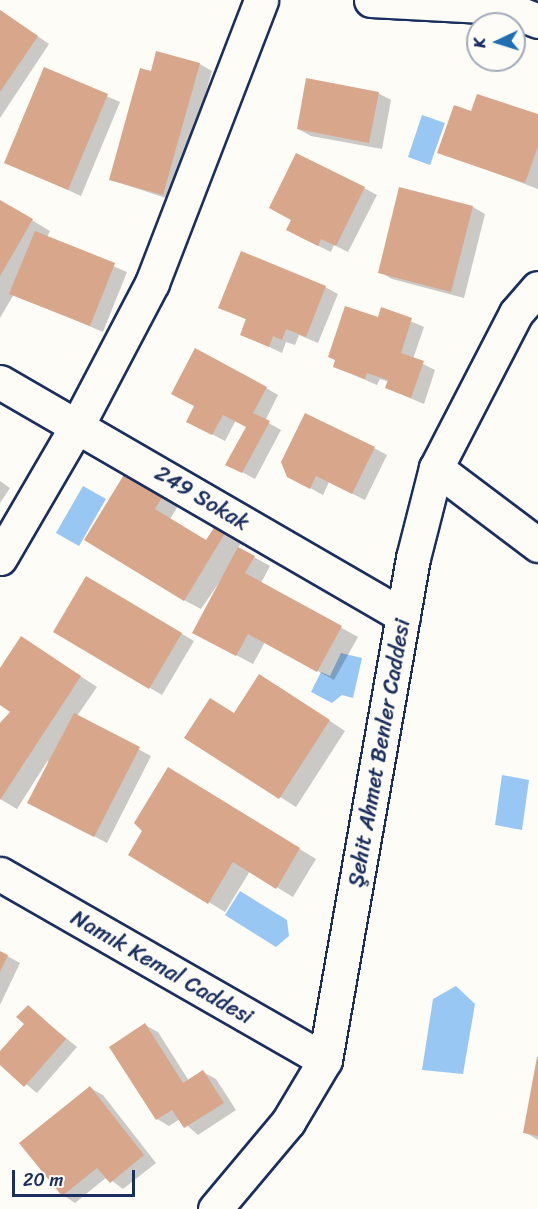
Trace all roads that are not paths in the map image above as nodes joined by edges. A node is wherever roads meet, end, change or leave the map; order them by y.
1 (261, 0) edge
2 (371, 0) edge
3 (503, 4) edge
4 (538, 21) edge
5 (538, 288) edge
6 (0, 382) edge
7 (78, 424) junction
8 (436, 468) junction
9 (538, 546) edge
10 (0, 558) edge
11 (402, 616) junction
12 (0, 874) edge
13 (325, 1060) junction
14 (214, 1209) edge

1 - 7 street
2 - 3 street
3 - 4 street
5 - 8 street, Şehit Ahmet Benler Caddesi
6 - 7 street, 249 Sokak
7 - 10 street
7 - 11 street, 249 Sokak
8 - 9 street
8 - 11 street, Şehit Ahmet Benler Caddesi
11 - 13 street, Şehit Ahmet Benler Caddesi
12 - 13 street, Namık Kemal Caddesi
13 - 14 street, Şehit Ahmet Benler Caddesi

